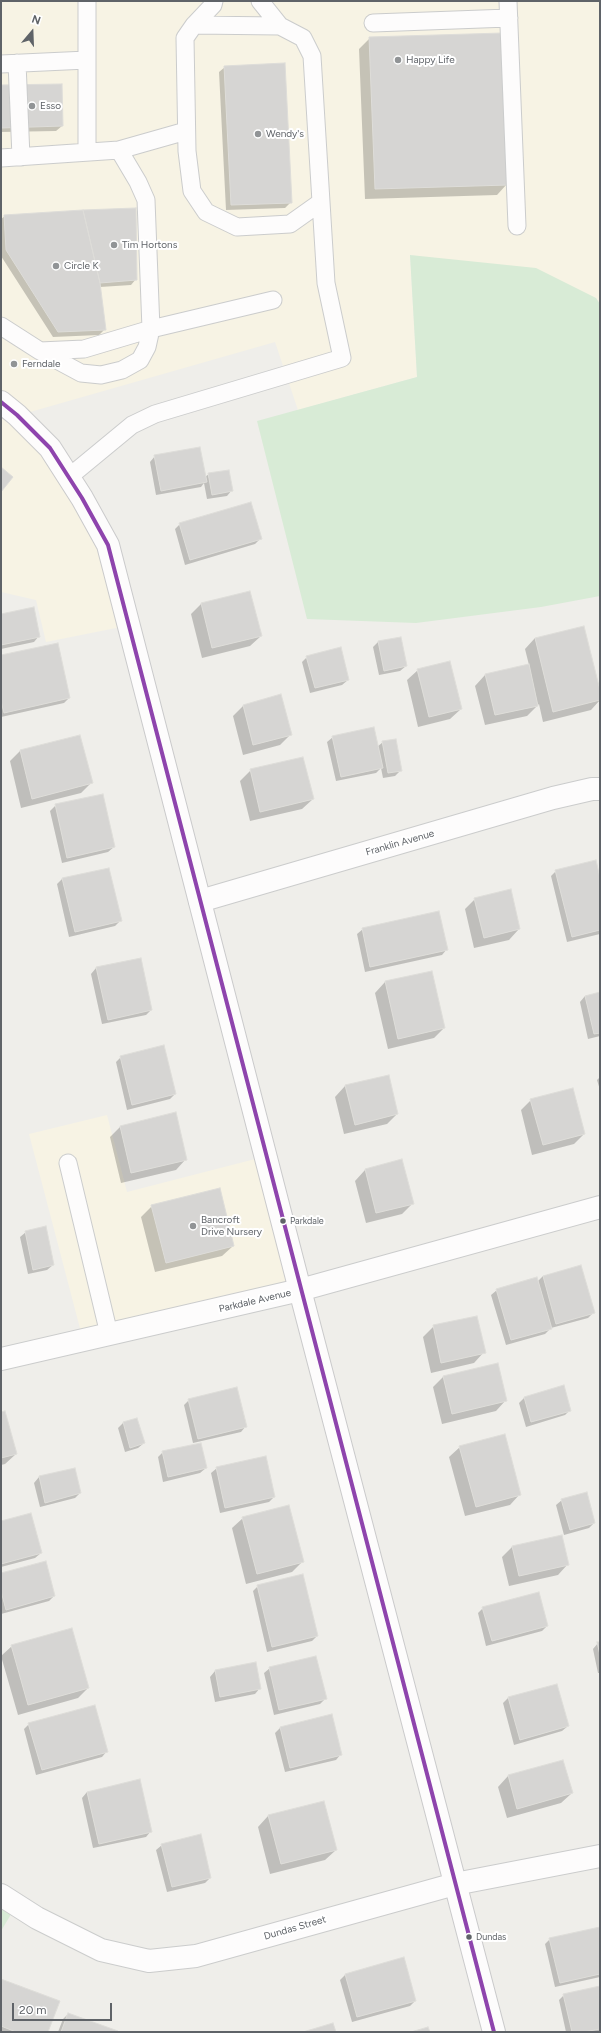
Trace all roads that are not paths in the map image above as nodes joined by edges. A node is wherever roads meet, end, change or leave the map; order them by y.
1 (88, 1) edge
2 (214, 1) edge
3 (260, 1) edge
4 (508, 1) edge
5 (509, 18) junction
6 (373, 23) dead end
7 (194, 25) junction
8 (280, 26) junction
9 (87, 60) junction
10 (9, 64) edge
11 (186, 132) junction
12 (119, 150) junction
13 (87, 152) junction
14 (21, 157) junction
15 (1, 158) edge
16 (321, 202) junction
17 (517, 226) dead end
18 (273, 300) dead end
19 (1, 326) edge
20 (151, 329) junction
21 (40, 351) junction
22 (1, 402) edge
23 (69, 477) junction
24 (600, 789) edge
25 (200, 901) junction
26 (68, 1163) dead end
27 (600, 1207) edge
28 (300, 1290) junction
29 (109, 1334) junction
30 (1, 1359) edge
31 (600, 1856) edge
32 (455, 1884) junction
33 (1, 1894) edge
34 (494, 2032) edge

1 - 9 lane
2 - 7 lane
3 - 8 lane
4 - 5 lane
5 - 6 lane
5 - 17 lane
7 - 8 lane
7 - 11 lane
8 - 16 lane
9 - 10 lane
9 - 13 lane
10 - 14 lane
11 - 12 lane
11 - 16 lane
12 - 13 lane
12 - 20 lane
13 - 14 lane
14 - 15 lane
16 - 23 lane
18 - 20 lane
19 - 21 lane
20 - 21 lane
20 - 21 lane
22 - 23 street
23 - 25 street
24 - 25 street, Franklin Avenue
25 - 28 street
26 - 29 lane
27 - 28 street, Parkdale Avenue
28 - 29 street, Parkdale Avenue
28 - 32 street
29 - 30 street, Parkdale Avenue
31 - 32 street, Dundas Street
32 - 33 street, Dundas Street
32 - 34 street

